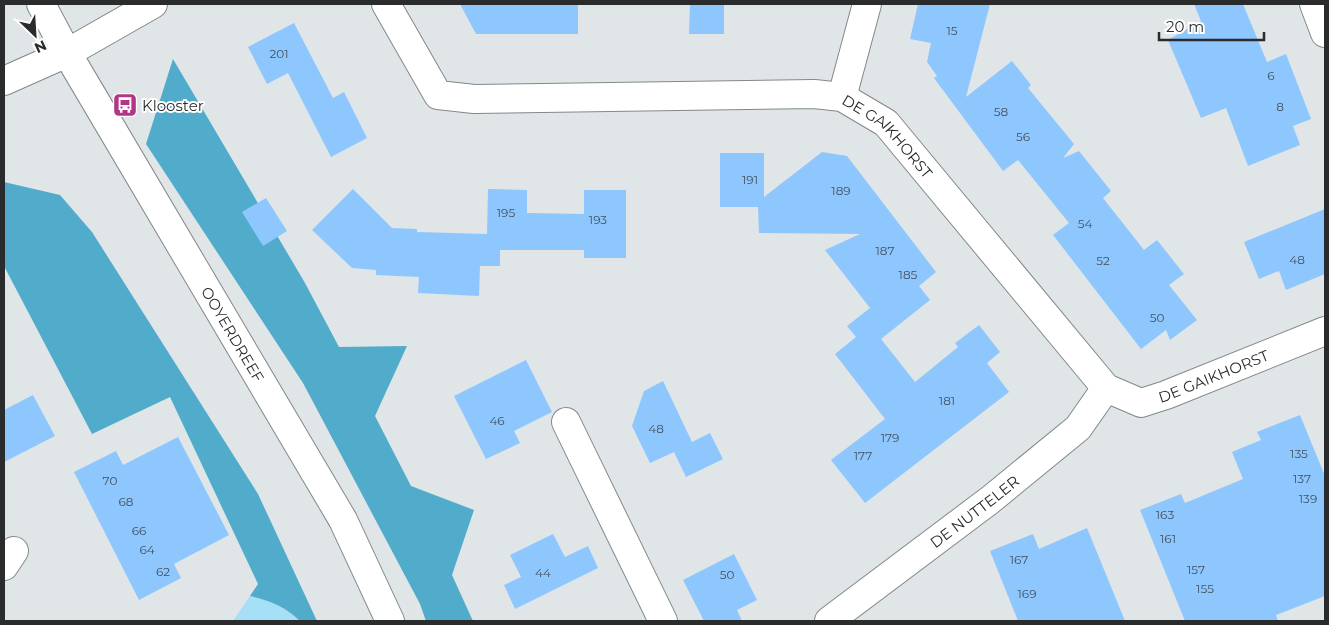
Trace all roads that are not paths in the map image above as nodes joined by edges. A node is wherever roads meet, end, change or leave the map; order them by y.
1 (41, 4) edge
2 (153, 4) edge
3 (386, 4) edge
4 (867, 4) edge
5 (1314, 4) edge
6 (1325, 33) edge
7 (67, 53) junction
8 (4, 81) edge
9 (842, 97) junction
10 (1325, 331) edge
11 (1106, 388) junction
12 (566, 422) dead end
13 (390, 621) edge
14 (662, 621) edge
15 (829, 621) edge

1 - 7 street, OOYERDREEF
2 - 7 street
3 - 9 street, DE GAIKHORST
4 - 9 street
5 - 6 street
7 - 8 street
7 - 13 street, OOYERDREEF
9 - 11 street, DE GAIKHORST
10 - 11 street, DE GAIKHORST
11 - 15 street, DE NUTTELER
12 - 14 street

